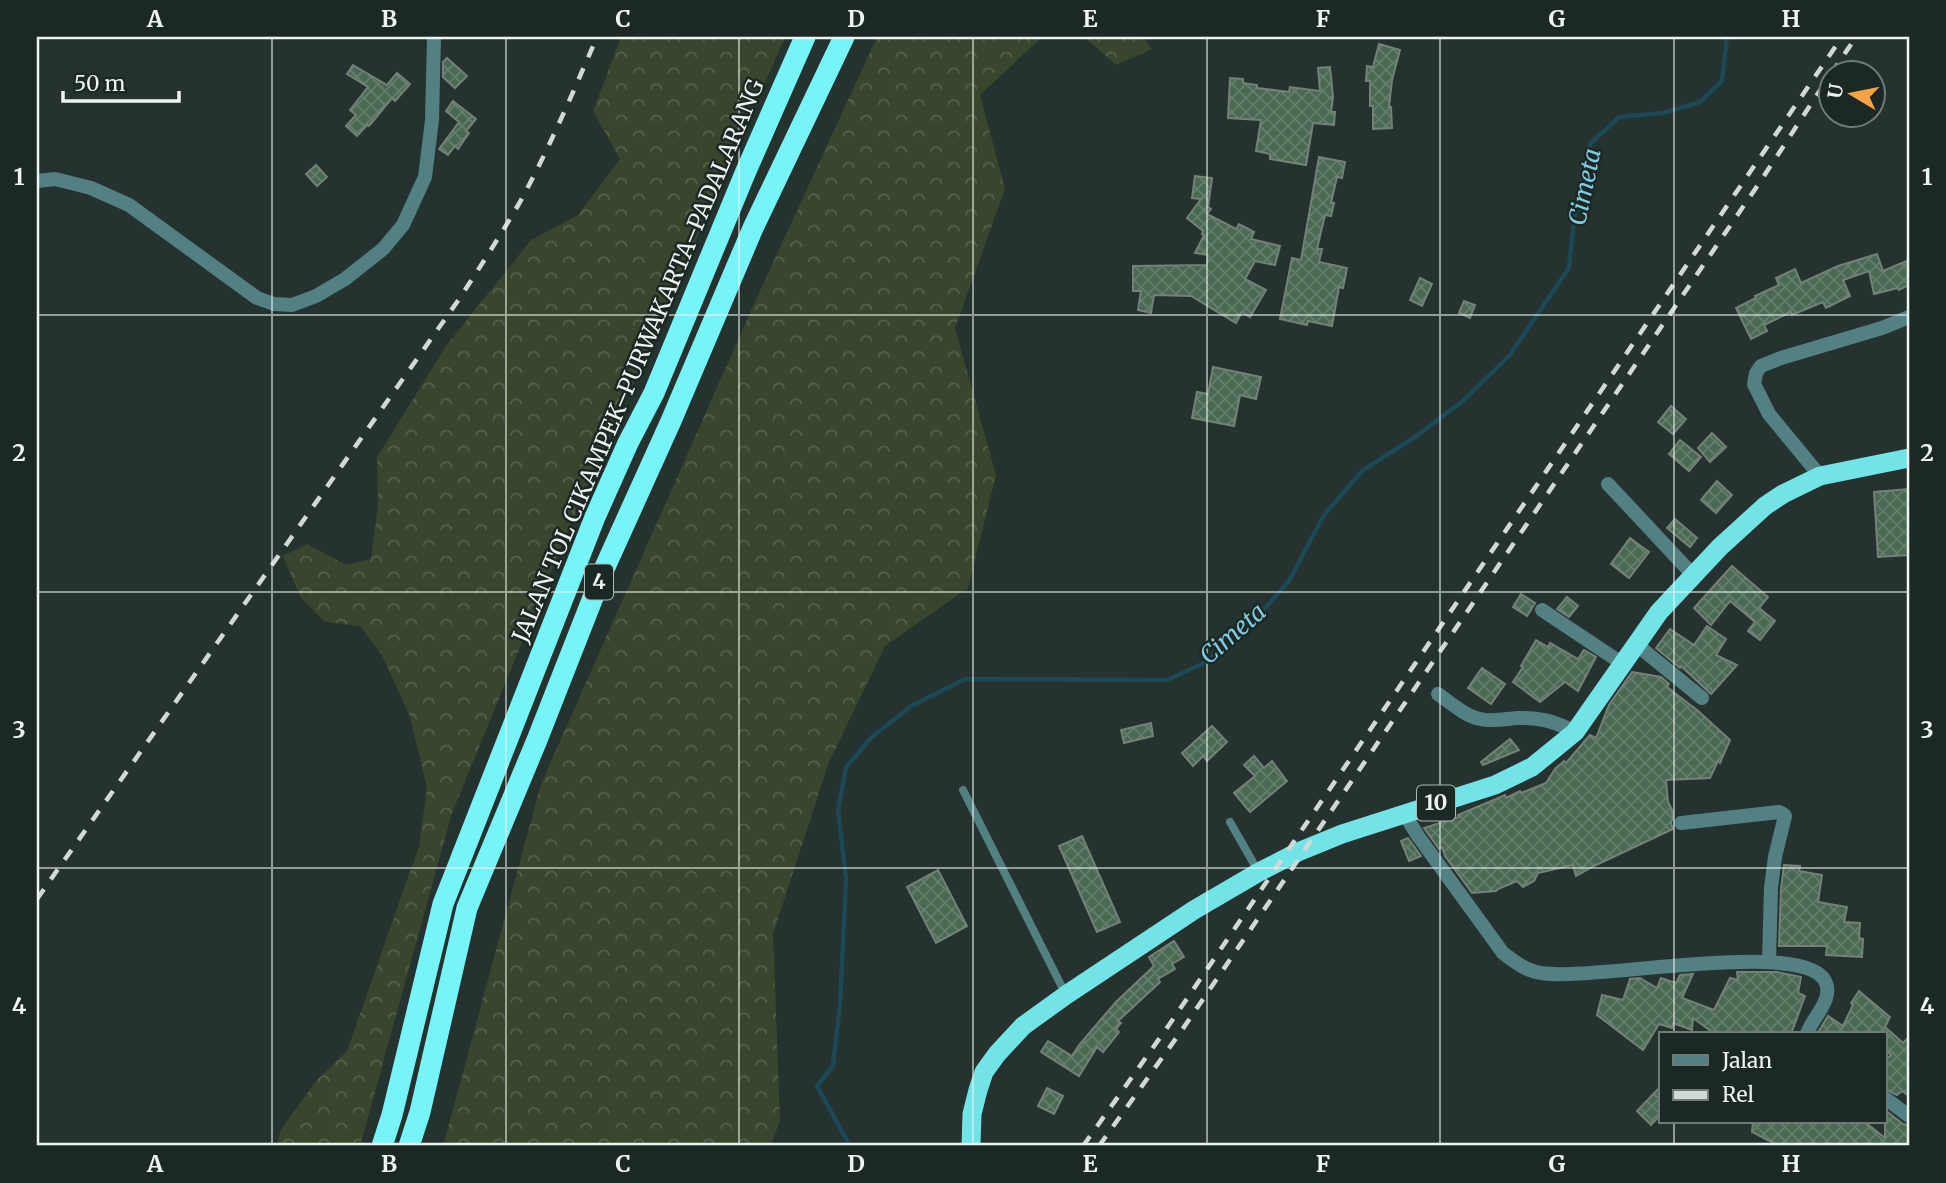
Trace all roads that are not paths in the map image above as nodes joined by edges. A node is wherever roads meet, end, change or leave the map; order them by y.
1 (435, 37) edge
2 (805, 37) edge
3 (844, 37) edge
4 (37, 181) edge
5 (1909, 317) edge
6 (1909, 458) edge
7 (1820, 476) junction
8 (1608, 484) dead end
9 (1693, 575) junction
10 (1542, 610) dead end
11 (1637, 645) junction
12 (1623, 664) junction
13 (1438, 694) dead end
14 (1702, 698) dead end
15 (1575, 732) junction
16 (963, 790) dead end
17 (1404, 813) junction
18 (1230, 822) dead end
19 (1681, 823) dead end
20 (1259, 872) junction
21 (1769, 961) junction
22 (1066, 995) junction
23 (1808, 1032) edge
24 (1886, 1099) edge
25 (1908, 1112) edge
26 (382, 1146) edge
27 (409, 1146) edge
28 (971, 1146) edge

1 - 4 street
2 - 26 highway, JALAN TOL CIKAMPEK–PURWAKARTA–PADALARANG / 4
3 - 27 highway, 4
5 - 7 street
6 - 7 highway, 10
7 - 9 highway, 10
8 - 9 street
9 - 11 highway, 10
10 - 12 street
11 - 12 highway, 10
11 - 14 street
12 - 15 highway, 10
13 - 15 street
15 - 17 highway, 10
16 - 22 lane
17 - 20 highway, 10
17 - 21 street
18 - 20 lane
19 - 21 street
20 - 22 highway, 10
21 - 23 street
22 - 28 highway, 10
24 - 25 street

